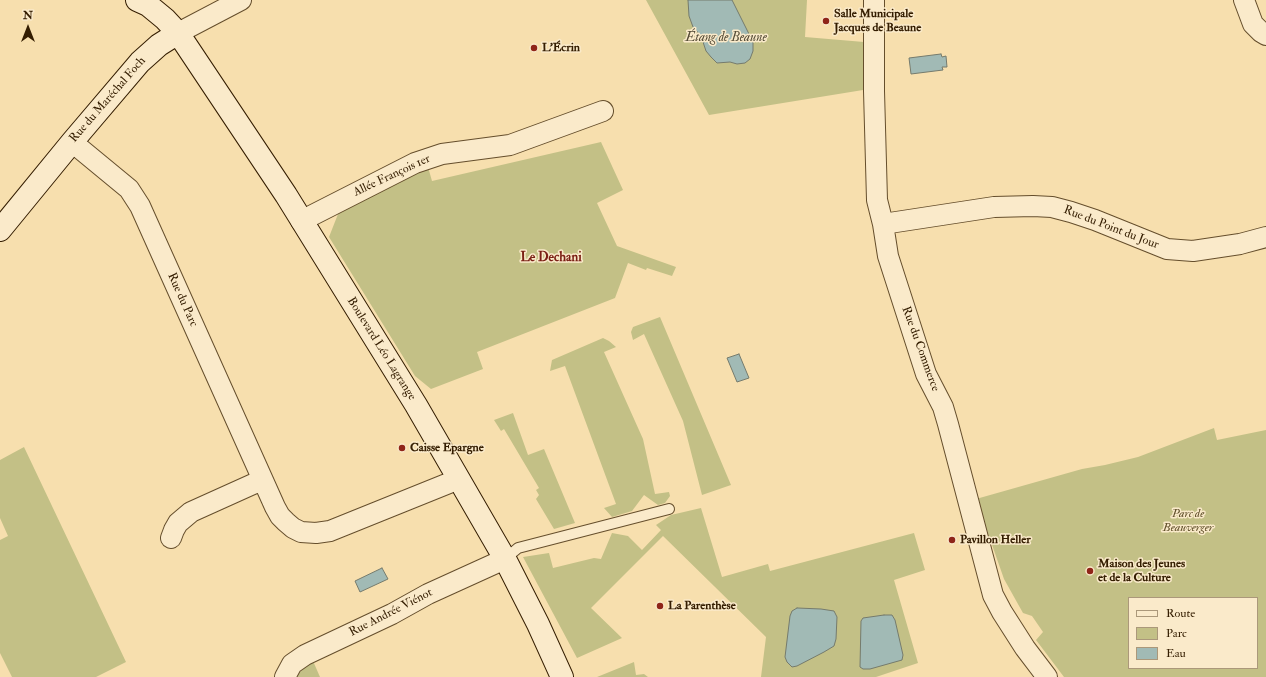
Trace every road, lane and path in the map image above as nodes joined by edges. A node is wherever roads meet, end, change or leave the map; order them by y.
1 (137, 0) edge
2 (241, 0) edge
3 (874, 0) edge
4 (1244, 0) edge
5 (178, 33) junction
6 (1266, 35) edge
7 (603, 111) dead end
8 (72, 142) junction
9 (301, 221) junction
10 (883, 224) junction
11 (0, 230) edge
12 (1266, 237) edge
13 (459, 479) junction
14 (262, 480) junction
15 (669, 509) dead end
16 (171, 538) dead end
17 (505, 559) junction
18 (285, 677) edge
19 (562, 677) edge
20 (1047, 677) edge

1 - 5 street, Boulevard Léo Lagrange
2 - 5 street, Rue du Maréchal Foch
3 - 10 street, Rue du Commerce
4 - 6 street
5 - 8 street, Rue du Maréchal Foch
5 - 9 street, Boulevard Léo Lagrange
7 - 9 street, Allée François 1er
8 - 11 street, Rue du Maréchal Foch
8 - 14 street, Rue du Parc
9 - 13 street, Boulevard Léo Lagrange
10 - 12 street, Rue du Point du Jour
10 - 20 street, Rue du Commerce
13 - 14 street, Rue du Parc
13 - 17 street, Boulevard Léo Lagrange
14 - 16 street
15 - 17 lane
17 - 18 street, Rue Andrée Viénot
17 - 19 street, Boulevard Léo Lagrange

